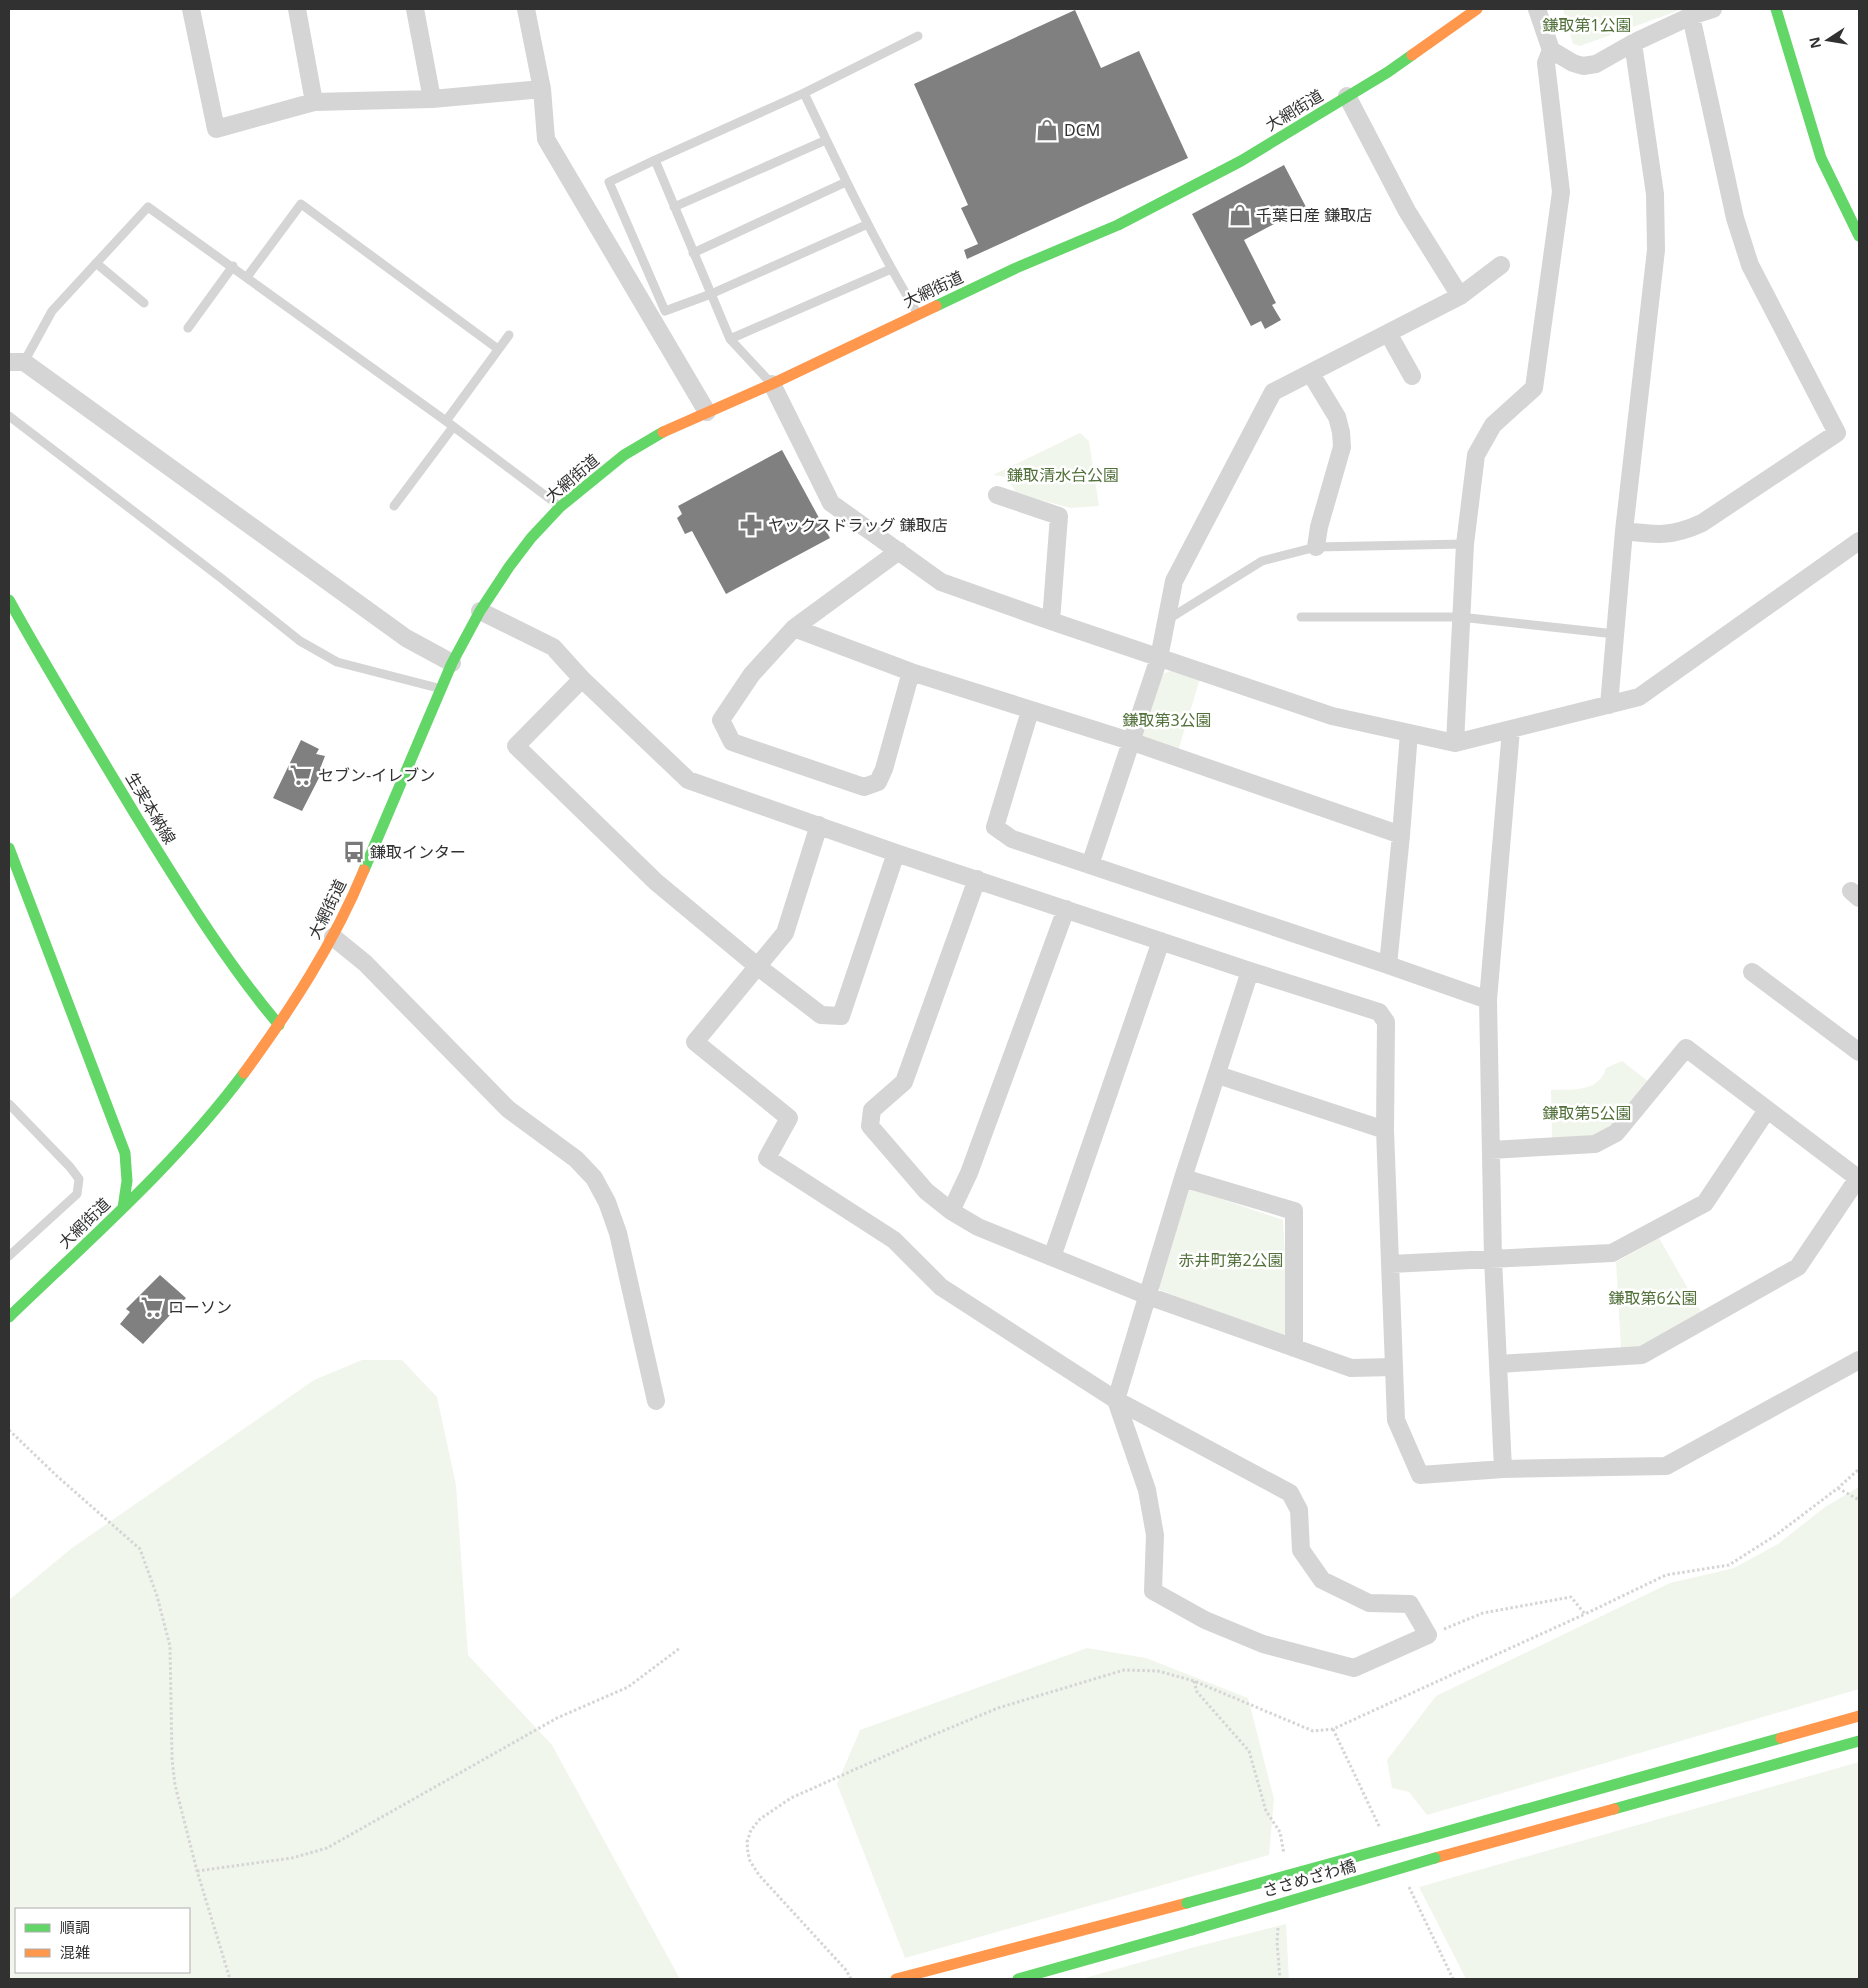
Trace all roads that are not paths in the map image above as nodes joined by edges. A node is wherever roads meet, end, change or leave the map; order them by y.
1 (191, 9) edge
2 (297, 9) edge
3 (415, 9) edge
4 (526, 9) edge
5 (1477, 9) edge
6 (1537, 9) edge
7 (1713, 9) edge
8 (1776, 9) edge
9 (1691, 16) junction
10 (918, 36) dead end
11 (1633, 42) junction
12 (1551, 50) junction
13 (542, 89) junction
14 (804, 92) junction
15 (1347, 96) junction
16 (432, 99) junction
17 (314, 102) junction
18 (826, 140) junction
19 (655, 160) junction
20 (846, 182) junction
21 (674, 207) junction
22 (868, 224) junction
23 (1859, 236) edge
24 (693, 253) junction
25 (96, 263) junction
26 (1501, 265) dead end
27 (233, 266) junction
28 (891, 269) junction
29 (247, 277) junction
30 (711, 294) junction
31 (1460, 296) junction
32 (144, 303) dead end
33 (918, 314) junction
34 (188, 328) dead end
35 (1388, 333) junction
36 (509, 335) dead end
37 (730, 339) junction
38 (498, 349) junction
39 (16, 362) edge
40 (1311, 374) junction
41 (1412, 376) dead end
42 (772, 384) junction
43 (707, 412) junction
44 (9, 416) edge
45 (449, 424) junction
46 (997, 496) dead end
47 (394, 506) dead end
48 (560, 507) junction
49 (1624, 531) junction
50 (1859, 542) edge
51 (1465, 544) junction
52 (1316, 548) junction
53 (899, 552) junction
54 (9, 600) edge
55 (480, 611) junction
56 (1301, 617) dead end
57 (1460, 617) junction
58 (1167, 620) junction
59 (1051, 621) junction
60 (794, 628) junction
61 (1615, 634) junction
62 (1159, 658) junction
63 (452, 663) junction
64 (911, 672) junction
65 (582, 679) junction
66 (441, 689) junction
67 (1609, 705) junction
68 (1030, 710) junction
69 (1511, 730) junction
70 (1409, 733) junction
71 (1130, 741) junction
72 (1455, 743) junction
73 (819, 825) junction
74 (1401, 836) junction
75 (9, 848) edge
76 (896, 853) junction
77 (1090, 865) junction
78 (977, 879) junction
79 (1066, 910) junction
80 (333, 937) junction
81 (1161, 941) junction
82 (1388, 965) junction
83 (757, 966) junction
84 (1250, 971) junction
85 (1752, 972) dead end
86 (1488, 1000) junction
87 (279, 1025) junction
88 (1859, 1052) edge
89 (1218, 1075) junction
90 (9, 1104) edge
91 (1767, 1110) junction
92 (1385, 1130) junction
93 (1491, 1150) junction
94 (1183, 1178) junction
95 (1859, 1178) edge
96 (123, 1208) junction
97 (951, 1211) junction
98 (9, 1256) edge
99 (1052, 1257) junction
100 (1493, 1259) junction
101 (1391, 1264) junction
102 (1148, 1296) junction
103 (9, 1317) edge
104 (1294, 1348) junction
105 (1859, 1360) edge
106 (1499, 1364) junction
107 (1394, 1366) junction
108 (1116, 1400) junction
109 (656, 1402) dead end
110 (1503, 1469) junction
111 (1859, 1716) edge
112 (1859, 1741) edge
113 (896, 1979) edge
114 (1018, 1979) edge

1 - 17 street
2 - 17 street
3 - 16 street
4 - 13 street
5 - 15 main road, 大網街道
6 - 12 street
7 - 9 street
8 - 23 main road
9 - 11 street
9 - 49 street
10 - 14 lane
11 - 12 street
11 - 49 street
12 - 51 street
13 - 16 street
13 - 43 street
14 - 18 lane
14 - 19 lane
15 - 31 street
15 - 33 main road, 大網街道
16 - 17 street
18 - 20 lane
18 - 21 lane
19 - 21 lane
19 - 30 lane
20 - 22 lane
20 - 24 lane
21 - 24 lane
22 - 28 lane
22 - 30 lane
24 - 30 lane
25 - 27 lane
25 - 32 lane
25 - 39 lane
26 - 31 street
27 - 29 lane
27 - 34 lane
28 - 33 lane
28 - 37 lane
29 - 38 lane
29 - 45 lane
30 - 37 lane
31 - 35 street
33 - 42 main road, 大網街道
35 - 40 street
35 - 41 street
36 - 38 lane
37 - 42 lane
38 - 45 lane
39 - 63 street
40 - 52 street
40 - 58 street
42 - 43 main road, 大網街道
42 - 53 street
43 - 48 main road, 大網街道
44 - 66 lane
45 - 47 lane
45 - 48 lane
46 - 59 street
48 - 55 main road, 大網街道
49 - 61 street
50 - 67 street
51 - 52 lane
51 - 57 street
52 - 58 lane
53 - 59 street
53 - 60 street
54 - 87 main road, 生実本納線
55 - 63 main road, 大網街道
55 - 65 street
56 - 57 lane
57 - 61 lane
57 - 72 street
58 - 62 street
59 - 62 street
60 - 64 street
60 - 64 street
61 - 67 street
62 - 70 street
62 - 71 street
63 - 66 main road, 大網街道
64 - 68 street
65 - 73 street
65 - 83 street
66 - 80 main road, 大網街道
67 - 69 street
68 - 71 street
68 - 77 street
69 - 72 street
69 - 86 street
70 - 72 street
70 - 74 street
71 - 74 street
71 - 77 street
73 - 76 street
73 - 83 street
74 - 82 street
75 - 96 main road
76 - 78 street
76 - 83 street
77 - 82 street
78 - 79 street
78 - 97 street
79 - 81 street
79 - 97 street
80 - 87 main road, 大網街道
80 - 109 street
81 - 84 street
81 - 99 street
82 - 86 street
83 - 108 street
84 - 89 street
84 - 92 street
85 - 88 street
86 - 93 street
87 - 96 main road, 大網街道
89 - 92 street
89 - 94 street
90 - 98 lane
91 - 93 street
91 - 95 street
91 - 100 street
92 - 101 street
93 - 100 street
94 - 102 street
94 - 104 street
95 - 106 street
96 - 103 main road, 大網街道
97 - 99 street
99 - 102 street
100 - 101 street
100 - 106 street
101 - 107 street
102 - 104 street
102 - 108 street
104 - 107 street
105 - 110 street
106 - 110 street
107 - 110 street
108 - 108 street
111 - 113 main road, ささめざわ橋, bridge
112 - 114 main road, ささめざわ橋, bridge

